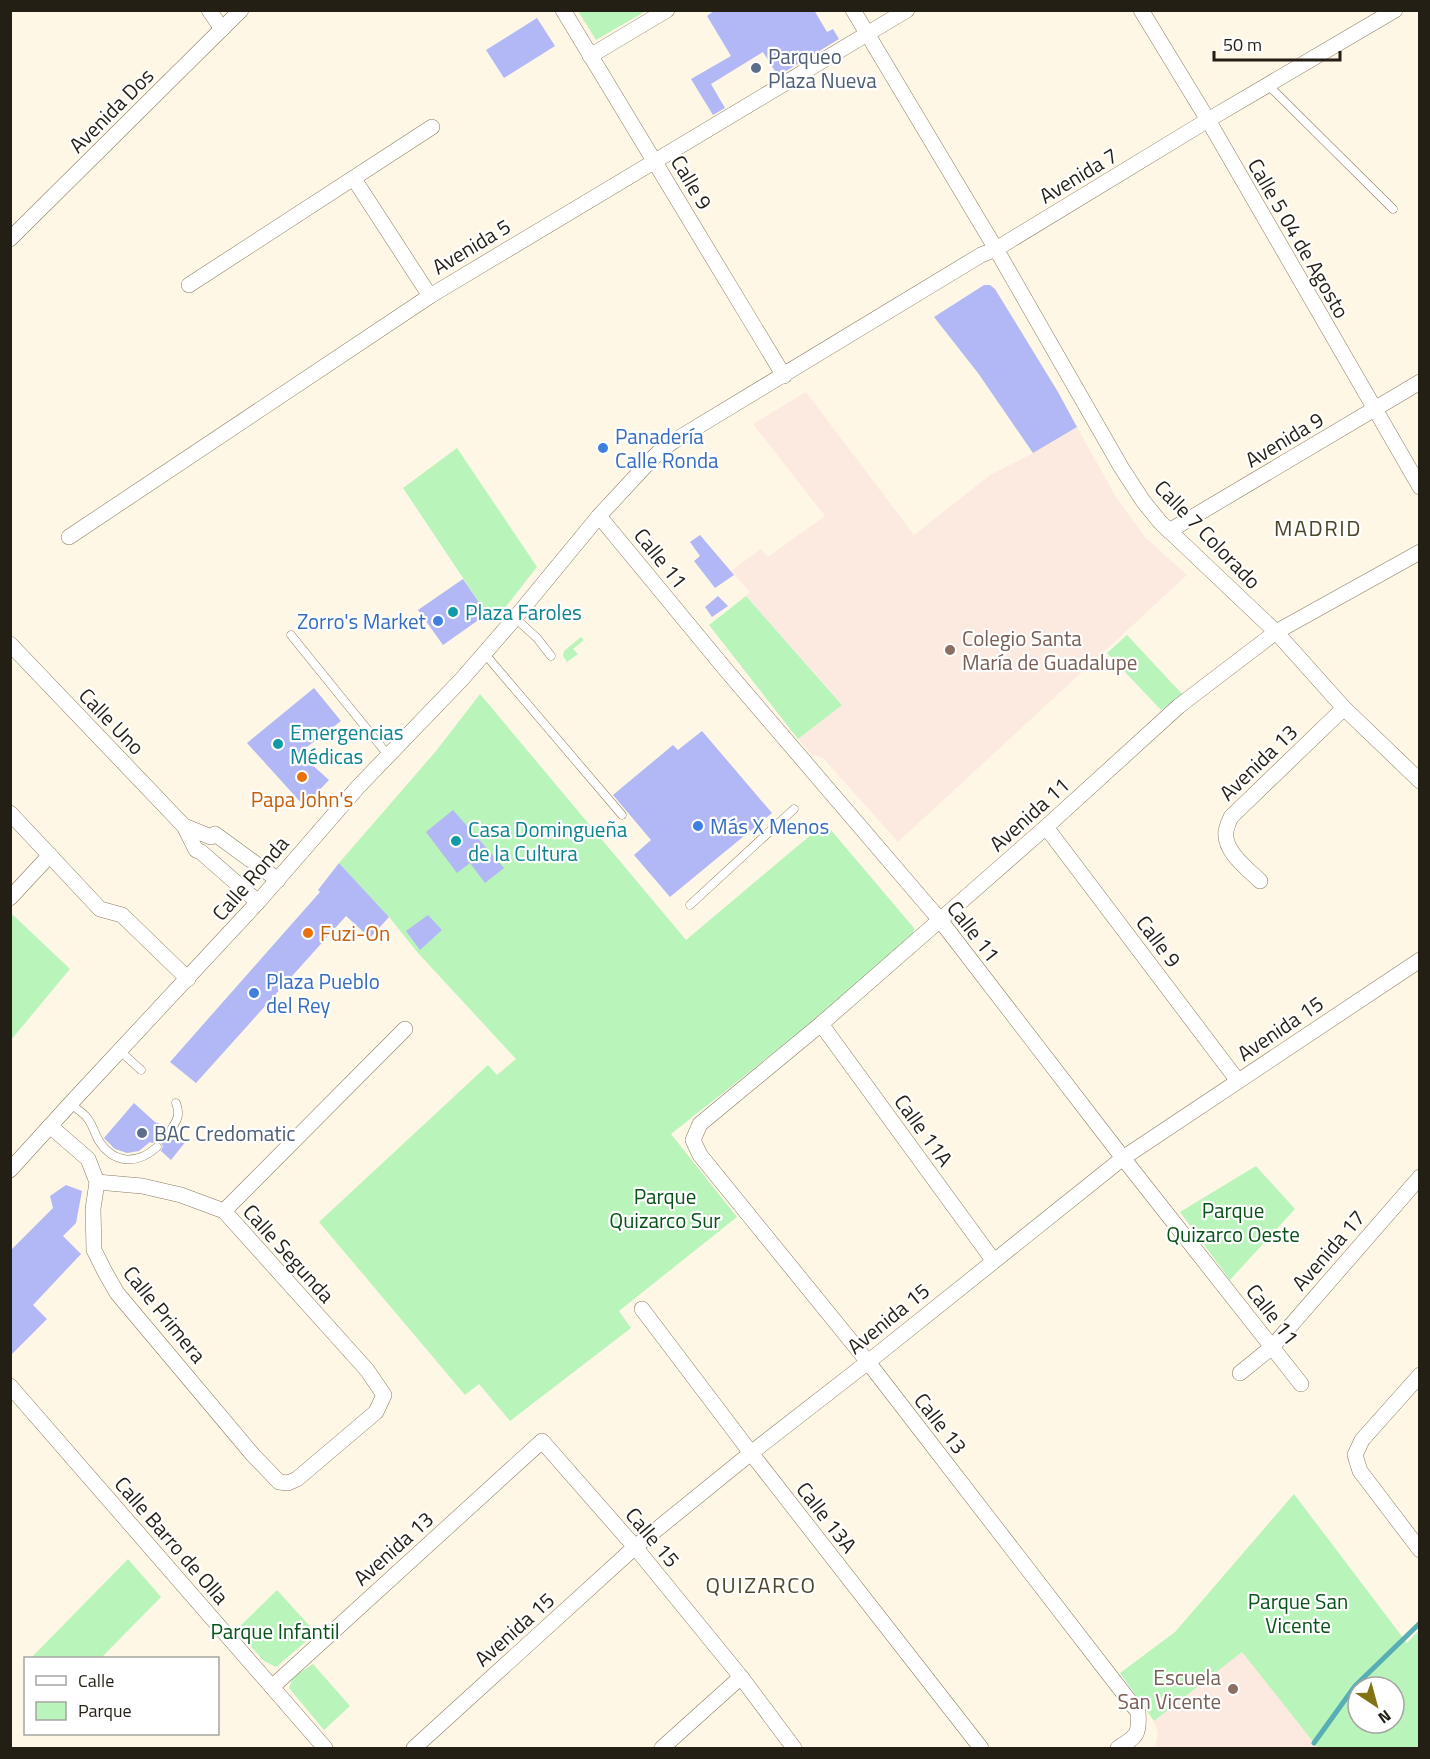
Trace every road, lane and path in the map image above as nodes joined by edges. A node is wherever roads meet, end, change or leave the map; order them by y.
1 (209, 10) edge
2 (241, 10) edge
3 (563, 10) edge
4 (667, 10) edge
5 (853, 10) edge
6 (907, 10) edge
7 (1141, 10) edge
8 (1395, 10) edge
9 (222, 29) junction
10 (868, 34) junction
11 (590, 56) junction
12 (1268, 85) junction
13 (1208, 120) junction
14 (432, 127) dead end
15 (654, 161) junction
16 (354, 179) junction
17 (1393, 208) dead end
18 (10, 239) edge
19 (996, 249) junction
20 (189, 285) dead end
21 (430, 296) junction
22 (784, 376) junction
23 (1419, 382) edge
24 (1374, 410) junction
25 (1419, 487) edge
26 (599, 516) junction
27 (1169, 531) junction
28 (69, 537) dead end
29 (1419, 552) edge
30 (515, 618) junction
31 (1276, 632) junction
32 (291, 635) dead end
33 (10, 644) edge
34 (484, 653) junction
35 (551, 656) dead end
36 (1344, 708) junction
37 (388, 755) junction
38 (1419, 781) edge
39 (794, 809) dead end
40 (10, 813) edge
41 (622, 815) dead end
42 (184, 826) junction
43 (1046, 827) junction
44 (50, 855) junction
45 (278, 880) junction
46 (1260, 881) dead end
47 (10, 898) edge
48 (258, 902) junction
49 (690, 905) dead end
50 (940, 920) junction
51 (1419, 960) edge
52 (188, 979) junction
53 (821, 1024) junction
54 (405, 1029) dead end
55 (120, 1051) junction
56 (141, 1070) dead end
57 (1238, 1081) junction
58 (176, 1103) dead end
59 (70, 1104) junction
60 (50, 1126) junction
61 (172, 1128) dead end
62 (693, 1140) joint
63 (157, 1148) dead end
64 (1123, 1158) junction
65 (10, 1170) edge
66 (1419, 1177) edge
67 (97, 1182) junction
68 (224, 1211) junction
69 (993, 1260) junction
70 (642, 1309) dead end
71 (1272, 1347) junction
72 (868, 1362) junction
73 (1240, 1372) dead end
74 (1419, 1375) edge
75 (1300, 1384) dead end
76 (10, 1386) edge
77 (384, 1395) joint
78 (542, 1441) joint
79 (751, 1453) junction
80 (635, 1547) junction
81 (1419, 1550) edge
82 (741, 1677) junction
83 (272, 1687) junction
84 (325, 1749) edge
85 (414, 1749) edge
86 (663, 1749) edge
87 (794, 1749) edge
88 (981, 1749) edge
89 (1118, 1749) edge

1 - 9 street
2 - 9 street, Avenida Dos
3 - 11 street, Calle 9
4 - 11 street
5 - 10 street, Calle 7 Colorado
6 - 10 street, Avenida 5
7 - 13 street, Calle 5 04 de Agosto
8 - 12 street, Avenida 7
9 - 18 street, Avenida Dos
10 - 15 street, Avenida 5
10 - 19 street, Calle 7 Colorado
11 - 15 street, Calle 9
12 - 13 street, Avenida 7
12 - 17 lane
13 - 19 street, Avenida 7
13 - 24 street, Calle 5 04 de Agosto
14 - 16 street
15 - 21 street, Avenida 5
15 - 22 street, Calle 9
16 - 20 street
16 - 21 street
19 - 22 street, Avenida 7
19 - 27 street, Calle 7 Colorado
21 - 28 street, Avenida 5
22 - 26 street, Calle Ronda
23 - 24 street, Avenida 9
24 - 25 street, Calle 5 04 de Agosto
24 - 27 street, Avenida 9
26 - 30 street, Calle Ronda
26 - 50 street, Calle 11
27 - 31 street, Calle 7 Colorado
29 - 31 street, Avenida 11
30 - 34 street, Calle Ronda
30 - 35 lane
31 - 36 street, Calle 7 Colorado
31 - 43 street, Avenida 11
32 - 37 lane
33 - 42 street, Calle Uno
34 - 37 street, Calle Ronda
34 - 41 lane
36 - 38 street, Calle 7 Colorado
36 - 46 street, Avenida 13
37 - 45 street, Calle Ronda
39 - 49 lane
40 - 44 street
42 - 45 street, Calle Uno
42 - 48 street, Calle Uno
43 - 50 street, Avenida 11
43 - 57 street, Calle 9
44 - 47 street
44 - 52 street
45 - 48 street, Calle Ronda
48 - 52 street, Calle Ronda
50 - 53 street, Avenida 11
50 - 64 street, Calle 11
51 - 57 street, Avenida 15
52 - 55 street, Calle Ronda
53 - 62 street, Avenida 11
53 - 69 street, Calle 11A
54 - 68 street
55 - 56 lane
55 - 59 street, Calle Ronda
57 - 64 street, Avenida 15
58 - 61 lane
59 - 60 street, Calle Ronda
59 - 63 lane
60 - 65 street, Calle Ronda
60 - 67 street
62 - 72 street, Calle 13
64 - 69 street, Avenida 15
64 - 71 street, Calle 11
66 - 71 street, Avenida 17
67 - 68 street, Calle Segunda
67 - 77 street, Calle Primera
68 - 77 street, Calle Segunda
69 - 72 street, Avenida 15
70 - 79 street, Calle 13A
71 - 73 street, Avenida 17
71 - 75 street, Calle 11
72 - 79 street, Avenida 15
72 - 89 street, Calle 13
74 - 81 street
76 - 83 street, Calle Barro de Olla
78 - 80 street, Calle 15
78 - 83 street, Avenida 13
79 - 80 street, Avenida 15
79 - 88 street, Calle 13A
80 - 82 street, Calle 15
80 - 85 street, Avenida 15
82 - 86 street
82 - 87 street, Calle 15
83 - 84 street, Calle Barro de Olla

